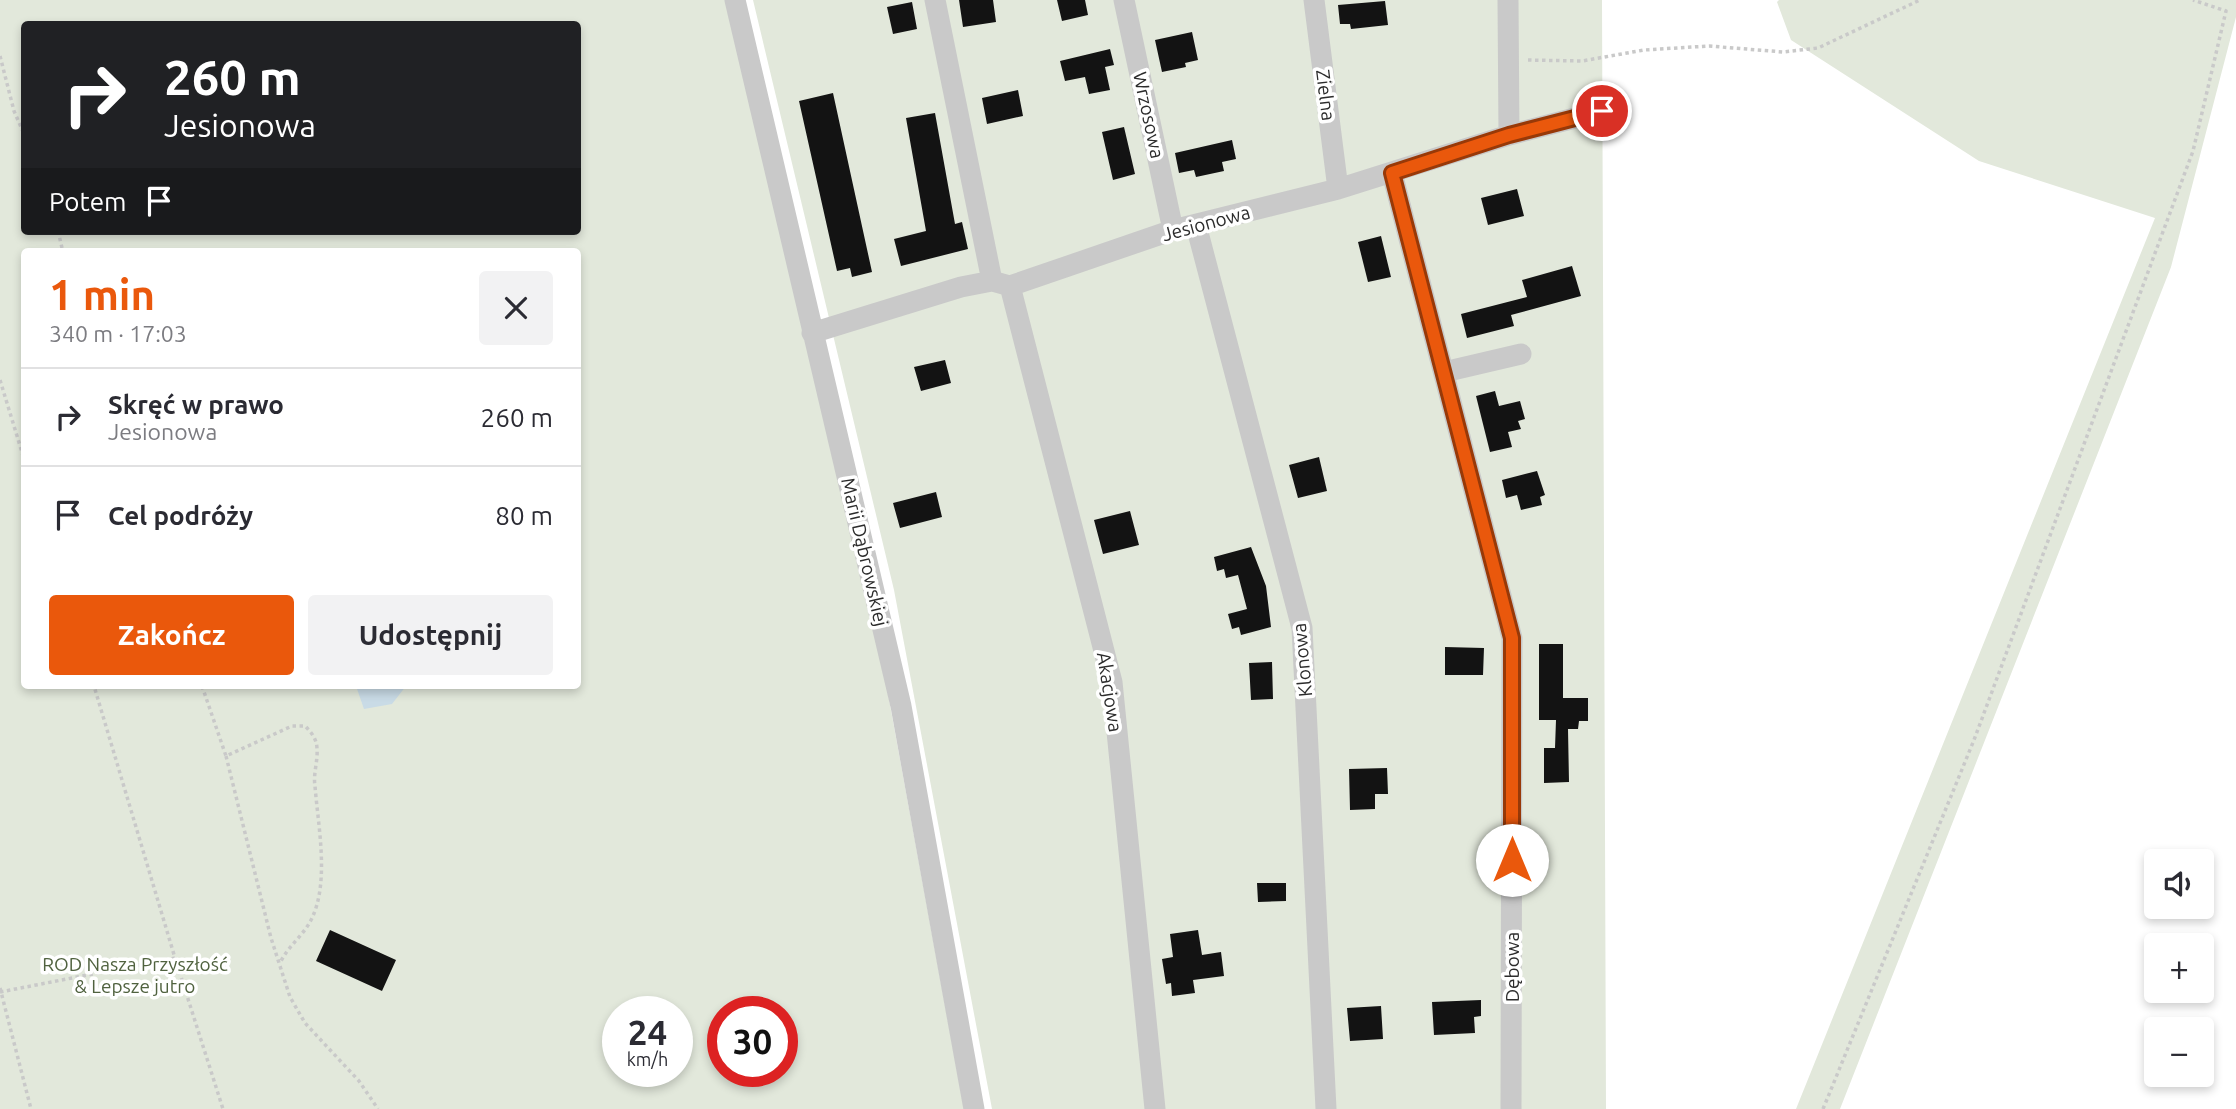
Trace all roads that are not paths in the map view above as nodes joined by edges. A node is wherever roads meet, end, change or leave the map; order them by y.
1 (734, 0) edge
2 (935, 0) edge
3 (1124, 0) edge
4 (1314, 0) edge
5 (1508, 0) edge
6 (1602, 111) dead end
7 (1509, 135) junction
8 (1392, 173) junction
9 (1338, 189) junction
10 (1196, 225) junction
11 (1173, 230) junction
12 (1001, 284) junction
13 (812, 333) junction
14 (1521, 354) dead end
15 (1444, 372) junction
16 (974, 1109) edge
17 (1155, 1109) edge
18 (1326, 1109) edge
19 (1511, 1109) edge

1 - 13 street, Marii Dąbrowskiej
2 - 12 street, Akacjowa
3 - 11 street, Wrzosowa
4 - 9 street, Zielna
5 - 7 street
6 - 7 street, Jesionowa
7 - 8 street, Jesionowa
8 - 9 street, Jesionowa
8 - 15 street, Dębowa
9 - 10 street, Jesionowa
10 - 11 street, Jesionowa
10 - 18 street, Klonowa
11 - 12 street, Jesionowa
12 - 13 street, Jesionowa
12 - 17 street, Akacjowa
13 - 16 street, Marii Dąbrowskiej
14 - 15 street
15 - 19 street, Dębowa

